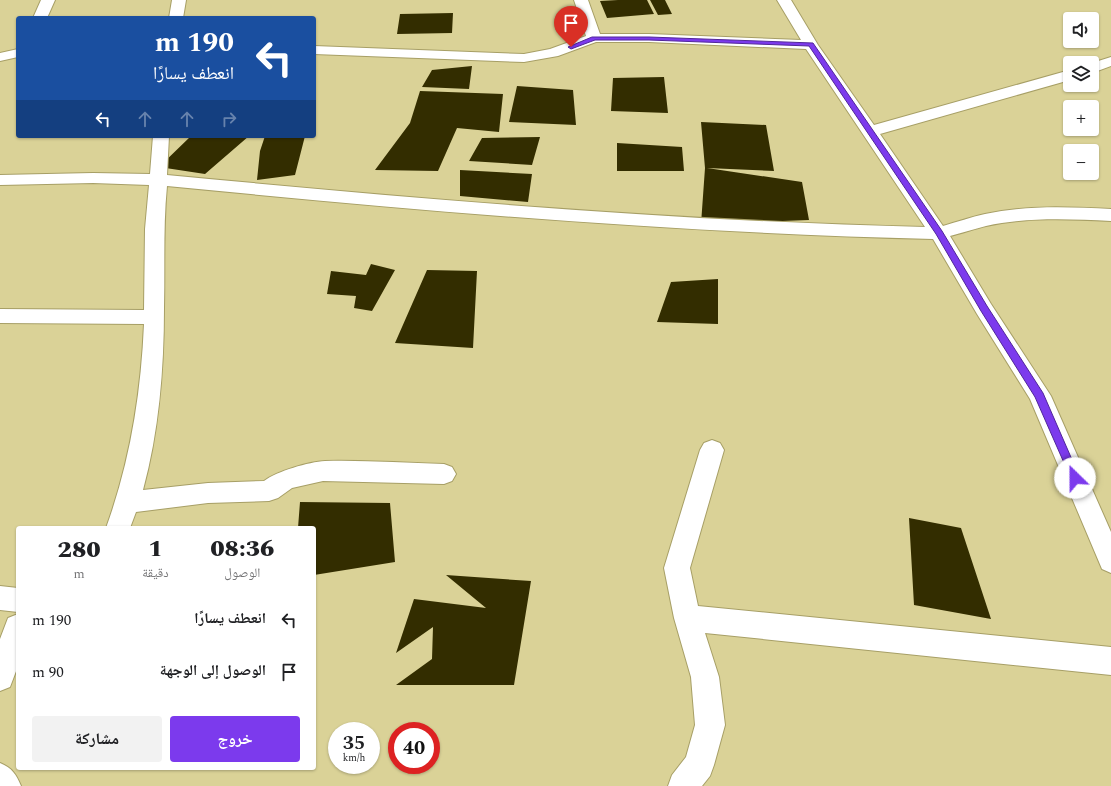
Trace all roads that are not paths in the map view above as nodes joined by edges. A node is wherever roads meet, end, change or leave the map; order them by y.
1 (48, 0) edge
2 (179, 0) edge
3 (581, 0) edge
4 (784, 0) edge
5 (41, 16) edge
6 (176, 16) edge
7 (594, 38) junction
8 (811, 44) junction
9 (316, 50) edge
10 (16, 53) edge
11 (0, 57) edge
12 (1111, 60) edge
13 (1099, 65) edge
14 (1063, 77) edge
15 (871, 131) junction
16 (161, 138) edge
17 (0, 180) edge
18 (158, 180) junction
19 (1111, 215) edge
20 (939, 233) junction
21 (0, 316) edge
22 (154, 317) junction
23 (712, 450) dead end
24 (444, 474) dead end
25 (128, 502) junction
26 (119, 526) edge
27 (1111, 561) edge
28 (0, 598) edge
29 (16, 600) edge
30 (687, 618) junction
31 (16, 633) edge
32 (1111, 661) edge
33 (0, 677) edge
34 (0, 778) edge
35 (6, 786) edge
36 (682, 786) edge

1 - 5 street
2 - 6 street
3 - 7 street
4 - 8 street
7 - 8 street
7 - 9 street
8 - 15 street
10 - 11 street
12 - 13 street
14 - 15 street
15 - 20 street
16 - 18 street
17 - 18 street
18 - 20 street
18 - 22 street
19 - 20 street
20 - 27 street
21 - 22 street
22 - 25 street
23 - 30 street
24 - 25 street
25 - 26 street
28 - 29 street
30 - 32 street
30 - 36 street
31 - 33 street
34 - 35 street

